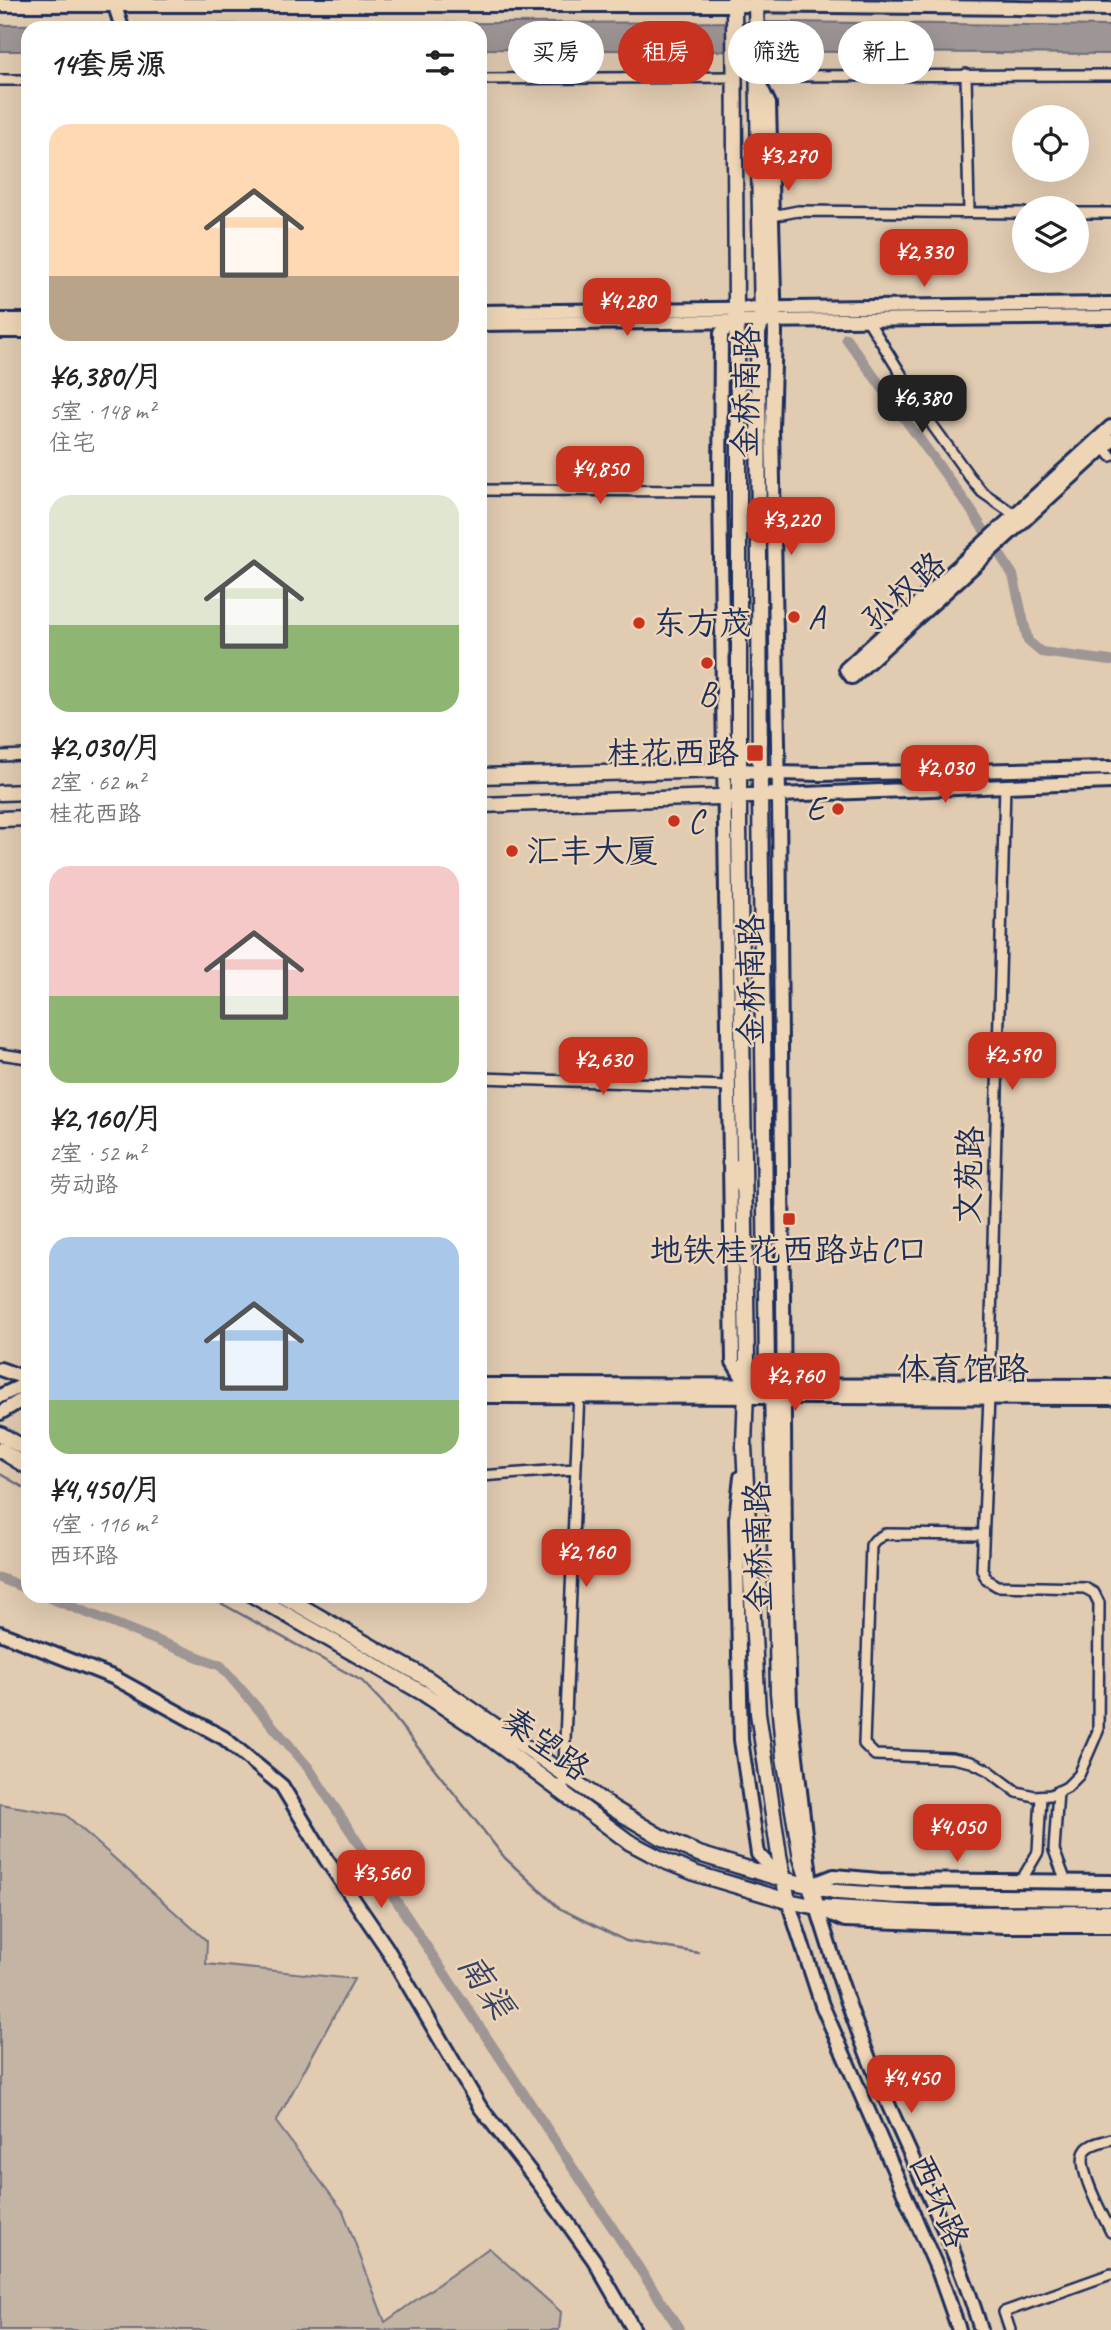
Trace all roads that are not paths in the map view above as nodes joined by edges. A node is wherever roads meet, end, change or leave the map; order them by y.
1 (1017, 0) edge
2 (1038, 0) edge
3 (1111, 1) edge
4 (110, 3) edge
5 (0, 5) edge
6 (734, 8) edge
7 (756, 8) edge
8 (1111, 9) edge
9 (116, 21) edge
10 (824, 71) edge
11 (966, 74) junction
12 (1111, 75) edge
13 (728, 77) edge
14 (487, 79) edge
15 (0, 80) edge
16 (21, 80) edge
17 (734, 84) edge
18 (758, 84) edge
19 (762, 84) edge
20 (969, 212) junction
21 (1012, 213) edge
22 (1089, 213) edge
23 (1111, 213) edge
24 (772, 216) junction
25 (1111, 304) edge
26 (487, 312) edge
27 (736, 314) junction
28 (768, 314) junction
29 (1111, 317) edge
30 (867, 319) junction
31 (0, 320) edge
32 (21, 320) edge
33 (487, 324) edge
34 (0, 331) edge
35 (21, 331) edge
36 (1111, 427) edge
37 (772, 428) junction
38 (1109, 448) edge
39 (758, 454) junction
40 (487, 490) edge
41 (720, 491) junction
42 (1011, 523) junction
43 (984, 550) junction
44 (21, 755) edge
45 (0, 756) edge
46 (1111, 768) edge
47 (732, 770) junction
48 (761, 772) junction
49 (778, 773) junction
50 (487, 776) edge
51 (1111, 782) edge
52 (1005, 785) junction
53 (21, 792) edge
54 (0, 793) edge
55 (779, 795) junction
56 (760, 796) junction
57 (733, 797) junction
58 (487, 805) edge
59 (21, 818) edge
60 (0, 819) edge
61 (0, 1054) edge
62 (21, 1057) edge
63 (487, 1078) edge
64 (728, 1086) junction
65 (780, 1111) junction
66 (765, 1135) junction
67 (730, 1163) junction
68 (744, 1189) junction
69 (0, 1369) edge
70 (21, 1378) edge
71 (21, 1385) edge
72 (487, 1385) edge
73 (1111, 1386) edge
74 (578, 1391) junction
75 (746, 1391) junction
76 (777, 1391) junction
77 (989, 1391) junction
78 (0, 1396) edge
79 (487, 1396) edge
80 (1111, 1398) edge
81 (21, 1400) edge
82 (0, 1413) edge
83 (0, 1434) edge
84 (21, 1446) edge
85 (0, 1450) edge
86 (21, 1462) edge
87 (575, 1469) junction
88 (487, 1475) edge
89 (983, 1535) junction
90 (266, 1603) edge
91 (294, 1603) edge
92 (0, 1633) edge
93 (1098, 1731) junction
94 (1111, 1731) edge
95 (564, 1774) junction
96 (564, 1791) junction
97 (1058, 1791) junction
98 (1041, 1796) junction
99 (782, 1879) junction
100 (1021, 1881) junction
101 (1066, 1882) junction
102 (1111, 1882) edge
103 (811, 1885) junction
104 (1111, 1898) edge
105 (788, 1901) junction
106 (817, 1907) junction
107 (1111, 1913) edge
108 (1111, 1926) edge
109 (1111, 2139) edge
110 (1111, 2232) edge
111 (1111, 2274) edge
112 (634, 2330) edge
113 (959, 2330) edge
114 (981, 2330) edge
115 (1010, 2330) edge

1 - 2 main road
2 - 3 main road
4 - 5 main road
4 - 6 main road
4 - 9 main road
6 - 7 main road
7 - 8 main road
10 - 11 street
11 - 12 street
11 - 20 street
13 - 14 street
15 - 16 street
17 - 27 main road
18 - 28 main road, 金桥南路
19 - 24 main road, 金桥南路
20 - 21 street
20 - 24 street
22 - 23 street
24 - 28 main road, 金桥南路
25 - 28 main road
26 - 27 main road
27 - 28 main road
27 - 33 main road
27 - 41 main road
27 - 47 main road
28 - 30 main road
28 - 37 main road, 金桥南路
28 - 39 main road, 金桥南路
29 - 30 main road
30 - 42 street
31 - 32 main road
34 - 35 main road
36 - 42 main road, 孙权路
37 - 39 main road
37 - 49 main road, 金桥南路
38 - 42 main road, 孙权路
39 - 48 main road, 金桥南路
40 - 41 street
41 - 47 main road
42 - 43 main road, 孙权路
43 - 43 main road, 孙权路
44 - 45 street
46 - 49 main road
47 - 48 main road
47 - 50 main road
47 - 57 main road
48 - 49 main road
48 - 56 main road, 金桥南路
49 - 55 main road, 金桥南路
51 - 52 main road
52 - 55 main road
52 - 77 street, 文苑路
53 - 54 main road
55 - 56 main road
55 - 65 main road, 金桥南路
56 - 57 main road
56 - 66 main road, 金桥南路
57 - 58 main road
57 - 64 main road, 金桥南路
57 - 68 main road, 金桥南路
59 - 60 main road
61 - 62 street
63 - 64 street
64 - 67 main road, 金桥南路
65 - 66 main road
65 - 76 main road, 金桥南路
66 - 76 main road, 金桥南路
67 - 68 main road
67 - 75 main road, 金桥南路
68 - 75 main road, 金桥南路
69 - 70 main road
71 - 78 main road
72 - 74 main road, 体育馆路
73 - 77 main road, 体育馆路
74 - 75 main road, 体育馆路
74 - 79 main road, 体育馆路
74 - 87 street
75 - 76 main road, 体育馆路
75 - 99 main road, 金桥南路
76 - 77 main road, 体育馆路
76 - 103 main road, 金桥南路
77 - 80 main road, 体育馆路
77 - 89 street, 文苑路
81 - 82 main road
83 - 84 main road
85 - 86 main road
87 - 88 street
87 - 95 street
89 - 93 street, 文苑路
89 - 98 street
90 - 96 main road, 秦望路
91 - 95 main road, 秦望路
92 - 112 main road
93 - 94 street
93 - 97 street
95 - 96 street
95 - 99 main road, 秦望路
96 - 105 main road, 秦望路
97 - 98 street
97 - 101 street
98 - 100 street
99 - 103 main road, 秦望路
99 - 105 main road, 金桥南路
100 - 101 main road, 秦望路
100 - 103 main road, 秦望路
101 - 102 main road, 秦望路
103 - 104 main road, 秦望路
103 - 106 main road, 金桥南路
105 - 106 main road, 秦望路
105 - 113 main road, 西环路
106 - 107 main road, 秦望路
106 - 108 main road, 秦望路
106 - 114 main road, 西环路
109 - 110 street
111 - 115 street

